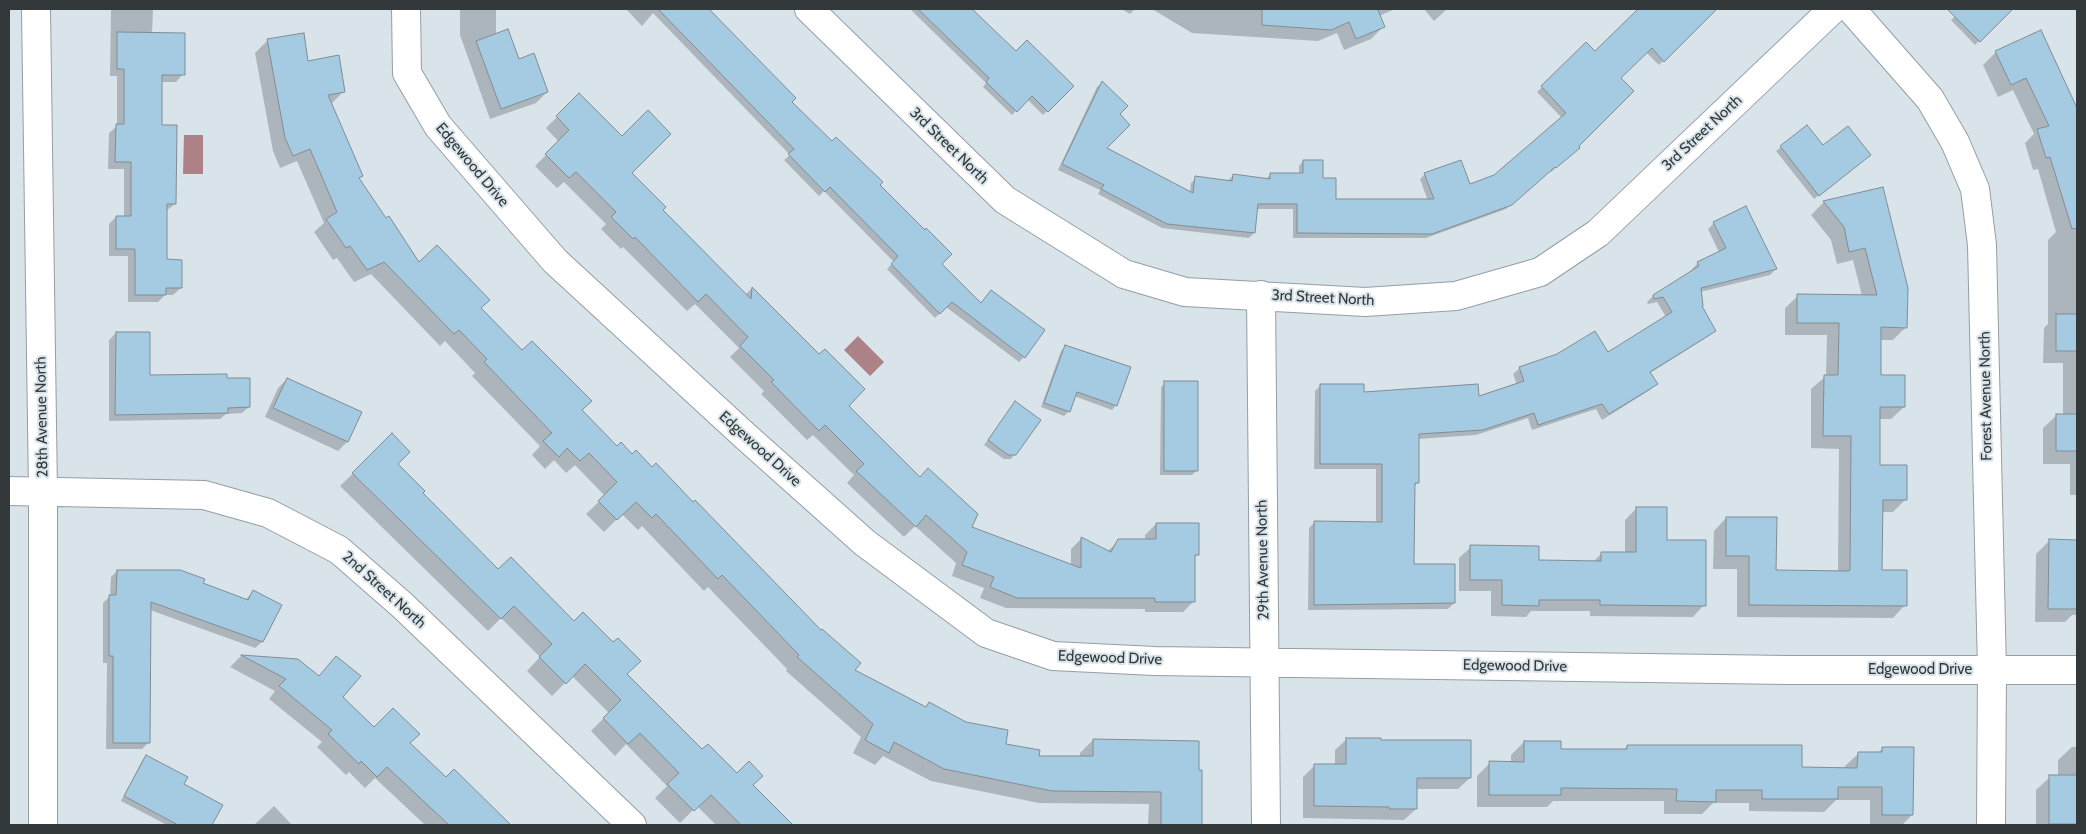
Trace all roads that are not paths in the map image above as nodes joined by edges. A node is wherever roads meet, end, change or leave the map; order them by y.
1 (36, 9) edge
2 (406, 9) edge
3 (809, 9) edge
4 (1834, 9) edge
5 (1851, 9) edge
6 (1261, 294) junction
7 (9, 491) edge
8 (44, 492) junction
9 (1264, 662) junction
10 (1992, 670) junction
11 (2077, 670) edge
12 (43, 825) edge
13 (632, 825) edge
14 (1266, 825) edge
15 (1991, 825) edge

1 - 8 street, 28th Avenue North
2 - 9 street, Edgewood Drive
3 - 6 street, 3rd Street North
4 - 6 street, 3rd Street North
5 - 10 street, Forest Avenue North
6 - 9 street, 29th Avenue North
7 - 8 street, 2nd Street North
8 - 12 street, 28th Avenue North
8 - 13 street, 2nd Street North
9 - 10 street, Edgewood Drive
9 - 14 street, 29th Avenue North
10 - 11 street, Edgewood Drive
10 - 15 street, Forest Avenue North

